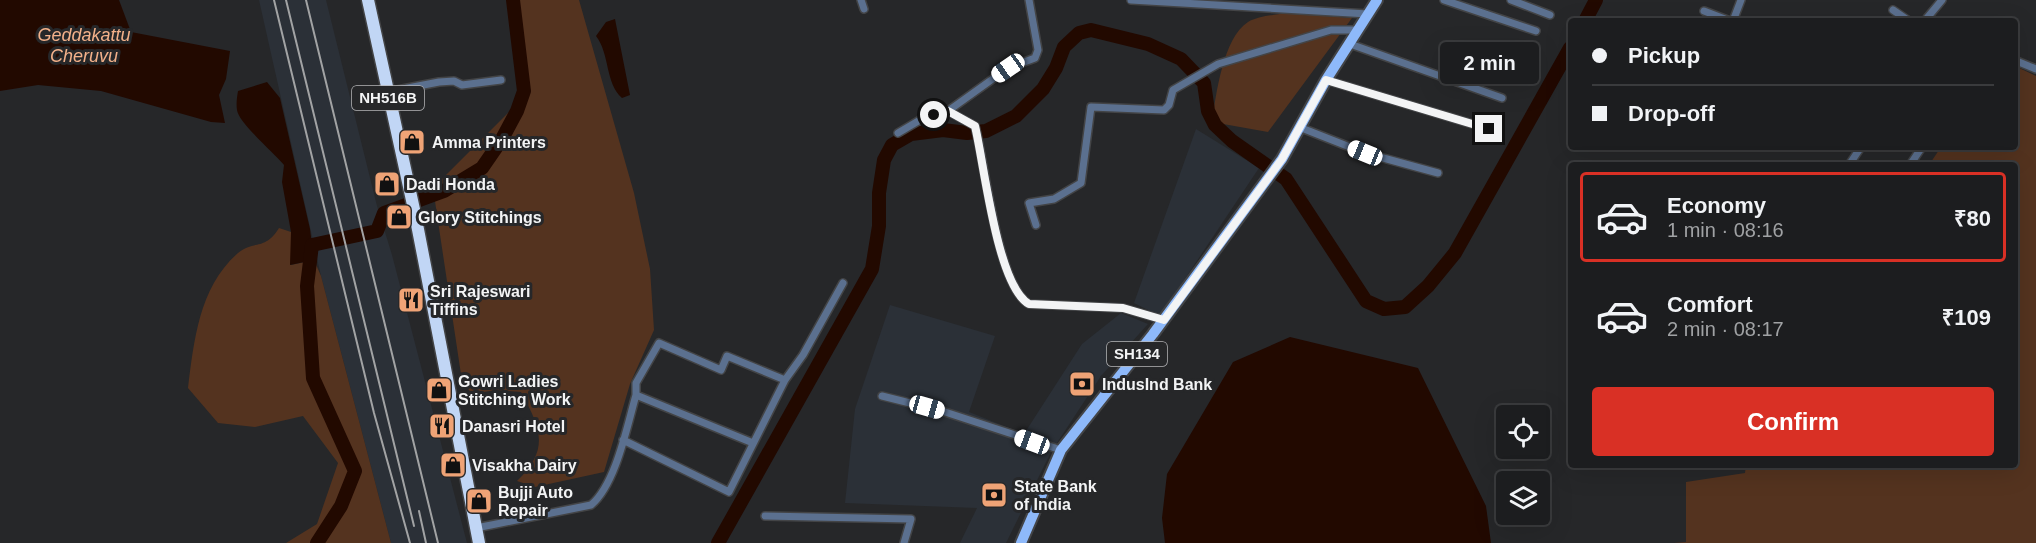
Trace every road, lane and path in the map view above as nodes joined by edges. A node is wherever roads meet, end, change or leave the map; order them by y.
1 (368, 0) edge
2 (861, 0) edge
3 (1029, 0) edge
4 (1131, 0) edge
5 (1377, 0) edge
6 (1444, 0) edge
7 (1511, 0) edge
8 (1741, 0) edge
9 (1942, 0) edge
10 (864, 9) dead end
11 (1893, 10) dead end
12 (1704, 11) dead end
13 (1368, 14) junction
14 (1550, 15) dead end
15 (1724, 18) edge
16 (1733, 18) edge
17 (1905, 18) edge
18 (1927, 18) dead end
19 (1358, 30) junction
20 (1536, 31) dead end
21 (1350, 44) junction
22 (2018, 62) edge
23 (2036, 69) edge
24 (501, 80) dead end
25 (1326, 80) junction
26 (387, 92) junction
27 (1502, 98) dead end
28 (948, 111) junction
29 (1299, 127) junction
30 (1489, 129) dead end
31 (898, 133) dead end
32 (1438, 173) dead end
33 (1036, 225) dead end
34 (843, 283) dead end
35 (1164, 320) junction
36 (785, 380) junction
37 (636, 395) junction
38 (882, 396) dead end
39 (623, 440) junction
40 (753, 443) junction
41 (1060, 450) junction
42 (765, 516) dead end
43 (476, 528) junction
44 (479, 543) edge
45 (904, 543) edge
46 (1021, 543) edge

1 - 26 highway, NH516B
2 - 10 street
3 - 28 street
4 - 13 street
5 - 13 main road, SH134
6 - 20 street
7 - 14 street
8 - 16 street
9 - 18 street
11 - 17 street
12 - 15 street
13 - 19 main road, SH134
19 - 21 main road, SH134
19 - 33 street
21 - 25 main road, SH134
21 - 27 street
22 - 23 street
24 - 26 street
25 - 29 main road, SH134
25 - 30 street
26 - 43 highway, NH516B
28 - 31 street
28 - 35 street
29 - 32 street
29 - 35 main road, SH134
34 - 36 street
35 - 41 main road, SH134
36 - 37 street
36 - 40 street
37 - 39 street
37 - 40 street
38 - 41 street
39 - 40 street
39 - 43 street
41 - 46 main road, SH134
42 - 45 street
43 - 44 highway, NH516B

